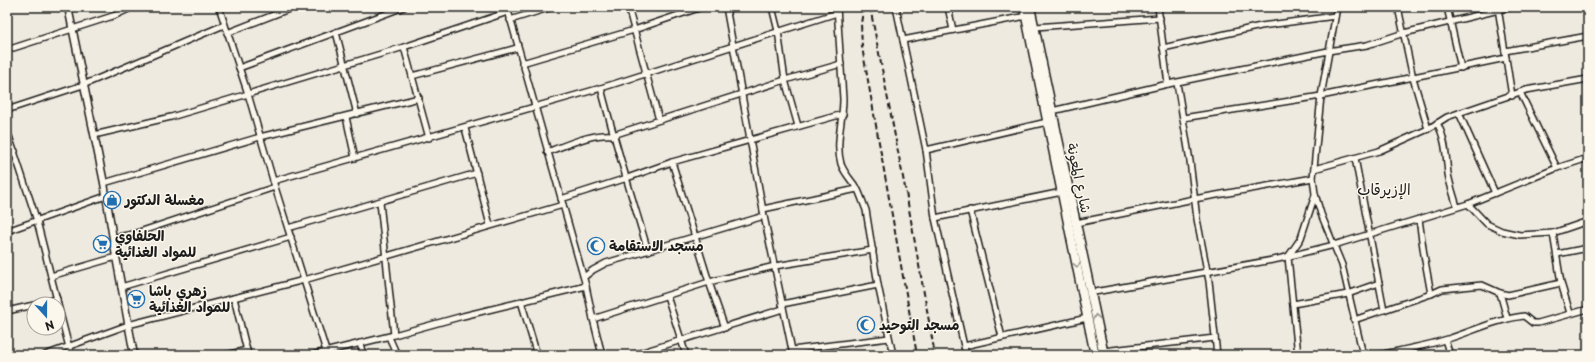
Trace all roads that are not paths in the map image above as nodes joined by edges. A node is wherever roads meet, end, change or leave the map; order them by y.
1 (68, 7) edge
2 (133, 7) edge
3 (219, 7) edge
4 (294, 7) edge
5 (404, 7) edge
6 (552, 7) edge
7 (628, 7) edge
8 (680, 7) edge
9 (702, 7) edge
10 (726, 7) edge
11 (772, 7) edge
12 (896, 7) edge
13 (948, 7) edge
14 (1024, 7) edge
15 (1030, 7) edge
16 (1158, 7) edge
17 (1337, 7) edge
18 (1398, 7) edge
19 (1447, 7) edge
20 (1511, 7) edge
21 (1498, 9) edge
22 (507, 10) edge
23 (837, 10) edge
24 (681, 13) junction
25 (1026, 16) junction
26 (1335, 16) junction
27 (1160, 18) junction
28 (510, 20) junction
29 (1450, 22) junction
30 (224, 25) junction
31 (1035, 27) junction
32 (72, 29) junction
33 (634, 30) junction
34 (953, 30) junction
35 (778, 31) junction
36 (336, 32) junction
37 (227, 33) junction
38 (1404, 33) junction
39 (1588, 36) edge
40 (903, 40) junction
41 (732, 45) junction
42 (404, 47) junction
43 (517, 48) junction
44 (1163, 48) junction
45 (7, 50) edge
46 (1328, 51) junction
47 (1505, 51) junction
48 (1506, 58) junction
49 (522, 63) junction
50 (345, 64) junction
51 (841, 64) junction
52 (239, 68) junction
53 (1461, 68) junction
54 (646, 75) junction
55 (412, 76) junction
56 (1413, 78) junction
57 (1588, 79) edge
58 (785, 80) junction
59 (1177, 83) junction
60 (1168, 84) junction
61 (83, 85) junction
62 (601, 88) junction
63 (1520, 92) junction
64 (248, 94) junction
65 (742, 94) junction
66 (1321, 96) junction
67 (1512, 96) junction
68 (419, 98) junction
69 (535, 106) junction
70 (7, 110) edge
71 (1052, 111) junction
72 (1459, 113) junction
73 (357, 114) junction
74 (843, 114) junction
75 (346, 116) junction
76 (1183, 118) junction
77 (659, 120) junction
78 (1047, 122) junction
79 (1437, 123) junction
80 (798, 126) junction
81 (465, 128) junction
82 (1428, 129) junction
83 (7, 130) edge
84 (94, 135) junction
85 (613, 135) junction
86 (260, 137) junction
87 (429, 138) junction
88 (751, 139) junction
89 (926, 150) junction
90 (14, 151) junction
91 (548, 152) junction
92 (7, 155) edge
93 (355, 158) junction
94 (1355, 158) junction
95 (1588, 158) edge
96 (672, 162) junction
97 (1557, 168) junction
98 (1314, 169) junction
99 (477, 173) junction
100 (627, 178) junction
101 (1313, 178) junction
102 (273, 181) junction
103 (104, 183) junction
104 (275, 187) junction
105 (857, 189) junction
106 (1062, 192) junction
107 (1495, 193) junction
108 (1315, 194) junction
109 (106, 196) junction
110 (561, 199) junction
111 (1194, 199) junction
112 (380, 202) junction
113 (1468, 204) junction
114 (563, 205) junction
115 (1457, 207) junction
116 (763, 209) junction
117 (970, 210) junction
118 (764, 216) junction
119 (935, 218) junction
120 (1419, 219) junction
121 (37, 221) junction
122 (1588, 221) edge
123 (1076, 223) junction
124 (490, 225) junction
125 (288, 228) junction
126 (7, 231) edge
127 (1553, 233) junction
128 (1370, 234) junction
129 (291, 237) junction
130 (695, 237) junction
131 (113, 238) junction
132 (1334, 245) junction
133 (1588, 248) edge
134 (872, 250) junction
135 (648, 251) junction
136 (1556, 254) junction
137 (386, 257) junction
138 (1288, 257) junction
139 (116, 258) junction
140 (775, 266) junction
141 (1207, 271) junction
142 (51, 276) junction
143 (584, 277) junction
144 (304, 280) junction
145 (709, 282) junction
146 (1379, 283) junction
147 (1561, 283) junction
148 (878, 285) junction
149 (586, 286) junction
150 (121, 287) junction
151 (1500, 293) junction
152 (1087, 294) junction
153 (1348, 294) junction
154 (1431, 294) junction
155 (55, 296) edge
156 (667, 296) junction
157 (234, 298) junction
158 (521, 301) junction
159 (1293, 304) junction
160 (782, 306) junction
161 (26, 307) edge
162 (1588, 309) edge
163 (1384, 310) junction
164 (7, 311) edge
165 (1570, 313) junction
166 (1087, 318) junction
167 (1507, 318) junction
168 (593, 319) junction
169 (1354, 320) junction
170 (128, 325) junction
171 (725, 328) junction
172 (66, 335) edge
173 (391, 336) junction
174 (1002, 337) junction
175 (889, 338) junction
176 (1215, 338) junction
177 (682, 340) junction
178 (1445, 340) junction
179 (360, 344) junction
180 (69, 346) junction
181 (964, 346) junction
182 (326, 351) junction
183 (248, 352) edge
184 (793, 352) edge
185 (1101, 354) edge
186 (44, 355) edge
187 (71, 355) edge
188 (134, 355) edge
189 (226, 355) edge
190 (312, 355) edge
191 (363, 355) edge
192 (397, 355) edge
193 (535, 355) edge
194 (602, 355) edge
195 (633, 355) edge
196 (686, 355) edge
197 (893, 355) edge
198 (966, 355) edge
199 (1217, 355) edge
200 (1298, 355) edge
201 (1362, 355) edge
202 (1379, 355) edge
203 (1450, 355) edge

1 - 32 street
2 - 32 street
3 - 30 street
4 - 37 street
5 - 36 street
6 - 28 street
7 - 33 street
8 - 24 street
9 - 24 street
10 - 41 street
11 - 35 street
12 - 40 street
13 - 34 street
14 - 25 highway, شارع المعونة
15 - 31 highway, شارع المعونة
16 - 27 street
17 - 26 street
18 - 38 street
19 - 29 street
20 - 21 street
21 - 29 street
21 - 47 street
22 - 28 street
22 - 42 street
23 - 35 street
23 - 51 street
24 - 33 street
25 - 34 street
25 - 78 highway, شارع المعونة
26 - 44 street
26 - 46 street
27 - 31 street
27 - 44 street
28 - 43 street
29 - 38 street
29 - 53 street
30 - 37 street
30 - 61 street
31 - 71 highway, شارع المعونة
32 - 45 street
32 - 61 street
33 - 49 street
33 - 54 street
34 - 40 street
35 - 41 street
35 - 58 street
36 - 50 street
36 - 52 street
37 - 52 street
38 - 46 street
38 - 56 street
39 - 47 street
40 - 89 street
41 - 54 street
41 - 65 street
42 - 50 street
42 - 55 street
43 - 49 street
43 - 55 street
44 - 60 street
46 - 59 street
46 - 66 street
47 - 48 street
48 - 53 street
48 - 67 street
49 - 69 street
50 - 64 street
50 - 73 street
51 - 58 street
51 - 74 street
52 - 64 street
53 - 56 street
54 - 62 street
54 - 77 street
55 - 68 street
56 - 66 street
56 - 82 street
57 - 63 street
58 - 65 street
58 - 80 street
59 - 60 street
59 - 76 street
60 - 71 street
61 - 70 street
61 - 84 street
62 - 69 street
62 - 85 street
63 - 67 street
63 - 97 street
64 - 84 street
64 - 86 street
65 - 77 street
65 - 88 street
66 - 76 street
66 - 98 street
67 - 72 street
68 - 73 street
68 - 87 street
69 - 81 street
69 - 91 street
71 - 123 highway, شارع المعونة
72 - 79 street
72 - 107 street
73 - 75 street
74 - 80 street
74 - 105 street
75 - 86 street
75 - 93 street
76 - 111 street
77 - 85 street
78 - 89 street
78 - 106 highway, شارع المعونة
79 - 82 street
79 - 115 street
80 - 88 street
81 - 87 street
81 - 99 street
82 - 94 street
83 - 90 street
84 - 103 street
85 - 91 street
85 - 100 street
86 - 102 street
86 - 103 street
87 - 93 street
88 - 96 street
88 - 116 street
89 - 119 street
90 - 92 street
90 - 121 street
91 - 110 street
93 - 102 street
94 - 98 street
94 - 128 street
95 - 97 street
96 - 100 street
96 - 130 street
97 - 107 street
98 - 101 street
99 - 112 street
99 - 124 street
100 - 110 street
100 - 135 street
101 - 108 street
101 - 111 street
102 - 104 street
103 - 109 street
104 - 125 street
104 - 131 street
105 - 116 street
105 - 134 street
106 - 117 street
106 -> 152 highway, شارع المعونة
107 - 113 street
108 - 132 street
108 - 138 street
109 - 121 street
109 - 131 street
110 - 114 street
111 - 123 street
111 - 141 street
112 - 125 street
112 - 137 street
113 - 115 street
113 - 127 street
114 - 124 street
114 - 143 street
115 - 120 street
116 - 118 street
117 - 119 street
117 - 174 street
118 - 130 street
118 - 140 street
119 - 181 street
120 - 128 street
120 - 154 street
121 - 126 street
121 - 142 street
122 - 127 street
123 - 152 highway, شارع المعونة
124 - 137 street
125 - 129 street
127 - 136 street
128 - 132 street
128 - 146 street
129 - 144 street
129 - 150 street
130 - 135 street
130 - 145 street
131 - 139 street
132 - 138 street
132 - 153 street
133 - 136 street
134 - 140 street
134 - 148 street
135 - 143 street
136 - 147 street
137 - 144 street
137 - 173 street
138 - 141 street
138 - 159 street
139 - 142 street
139 - 150 street
140 - 145 street
140 - 160 street
141 - 152 street
141 - 176 street
142 - 155 street
143 - 149 street
144 - 157 street
144 - 182 street
145 - 156 street
145 - 171 street
146 - 153 street
146 - 163 street
147 - 151 street
147 - 165 street
148 - 160 street
148 - 175 street
149 - 158 street
149 - 168 street
150 - 170 street
151 - 154 street
151 - 167 street
152 - 166 highway, شارع المعونة
185 -> 152 highway, شارع المعونة
153 - 159 street
153 - 169 street
154 - 163 street
156 - 168 street
156 - 177 street
157 - 170 street
157 - 183 street
158 - 173 street
158 - 193 street
159 - 200 street
160 - 171 street
160 - 184 street
161 - 164 street
162 - 165 street
163 - 169 street
165 - 167 street
166 - 174 street
166 - 185 highway, شارع المعونة
167 - 178 street
168 - 194 street
169 - 201 street
170 - 180 street
170 - 188 street
171 - 177 street
172 - 180 street
173 - 179 street
173 - 192 street
174 - 181 street
175 - 184 street
175 - 197 street
176 - 185 street
176 - 199 street
177 - 195 street
177 - 196 street
178 - 202 street
178 - 203 street
179 - 182 street
179 - 191 street
180 - 186 street
180 - 187 street
181 - 198 street
182 - 190 street
183 - 189 street

